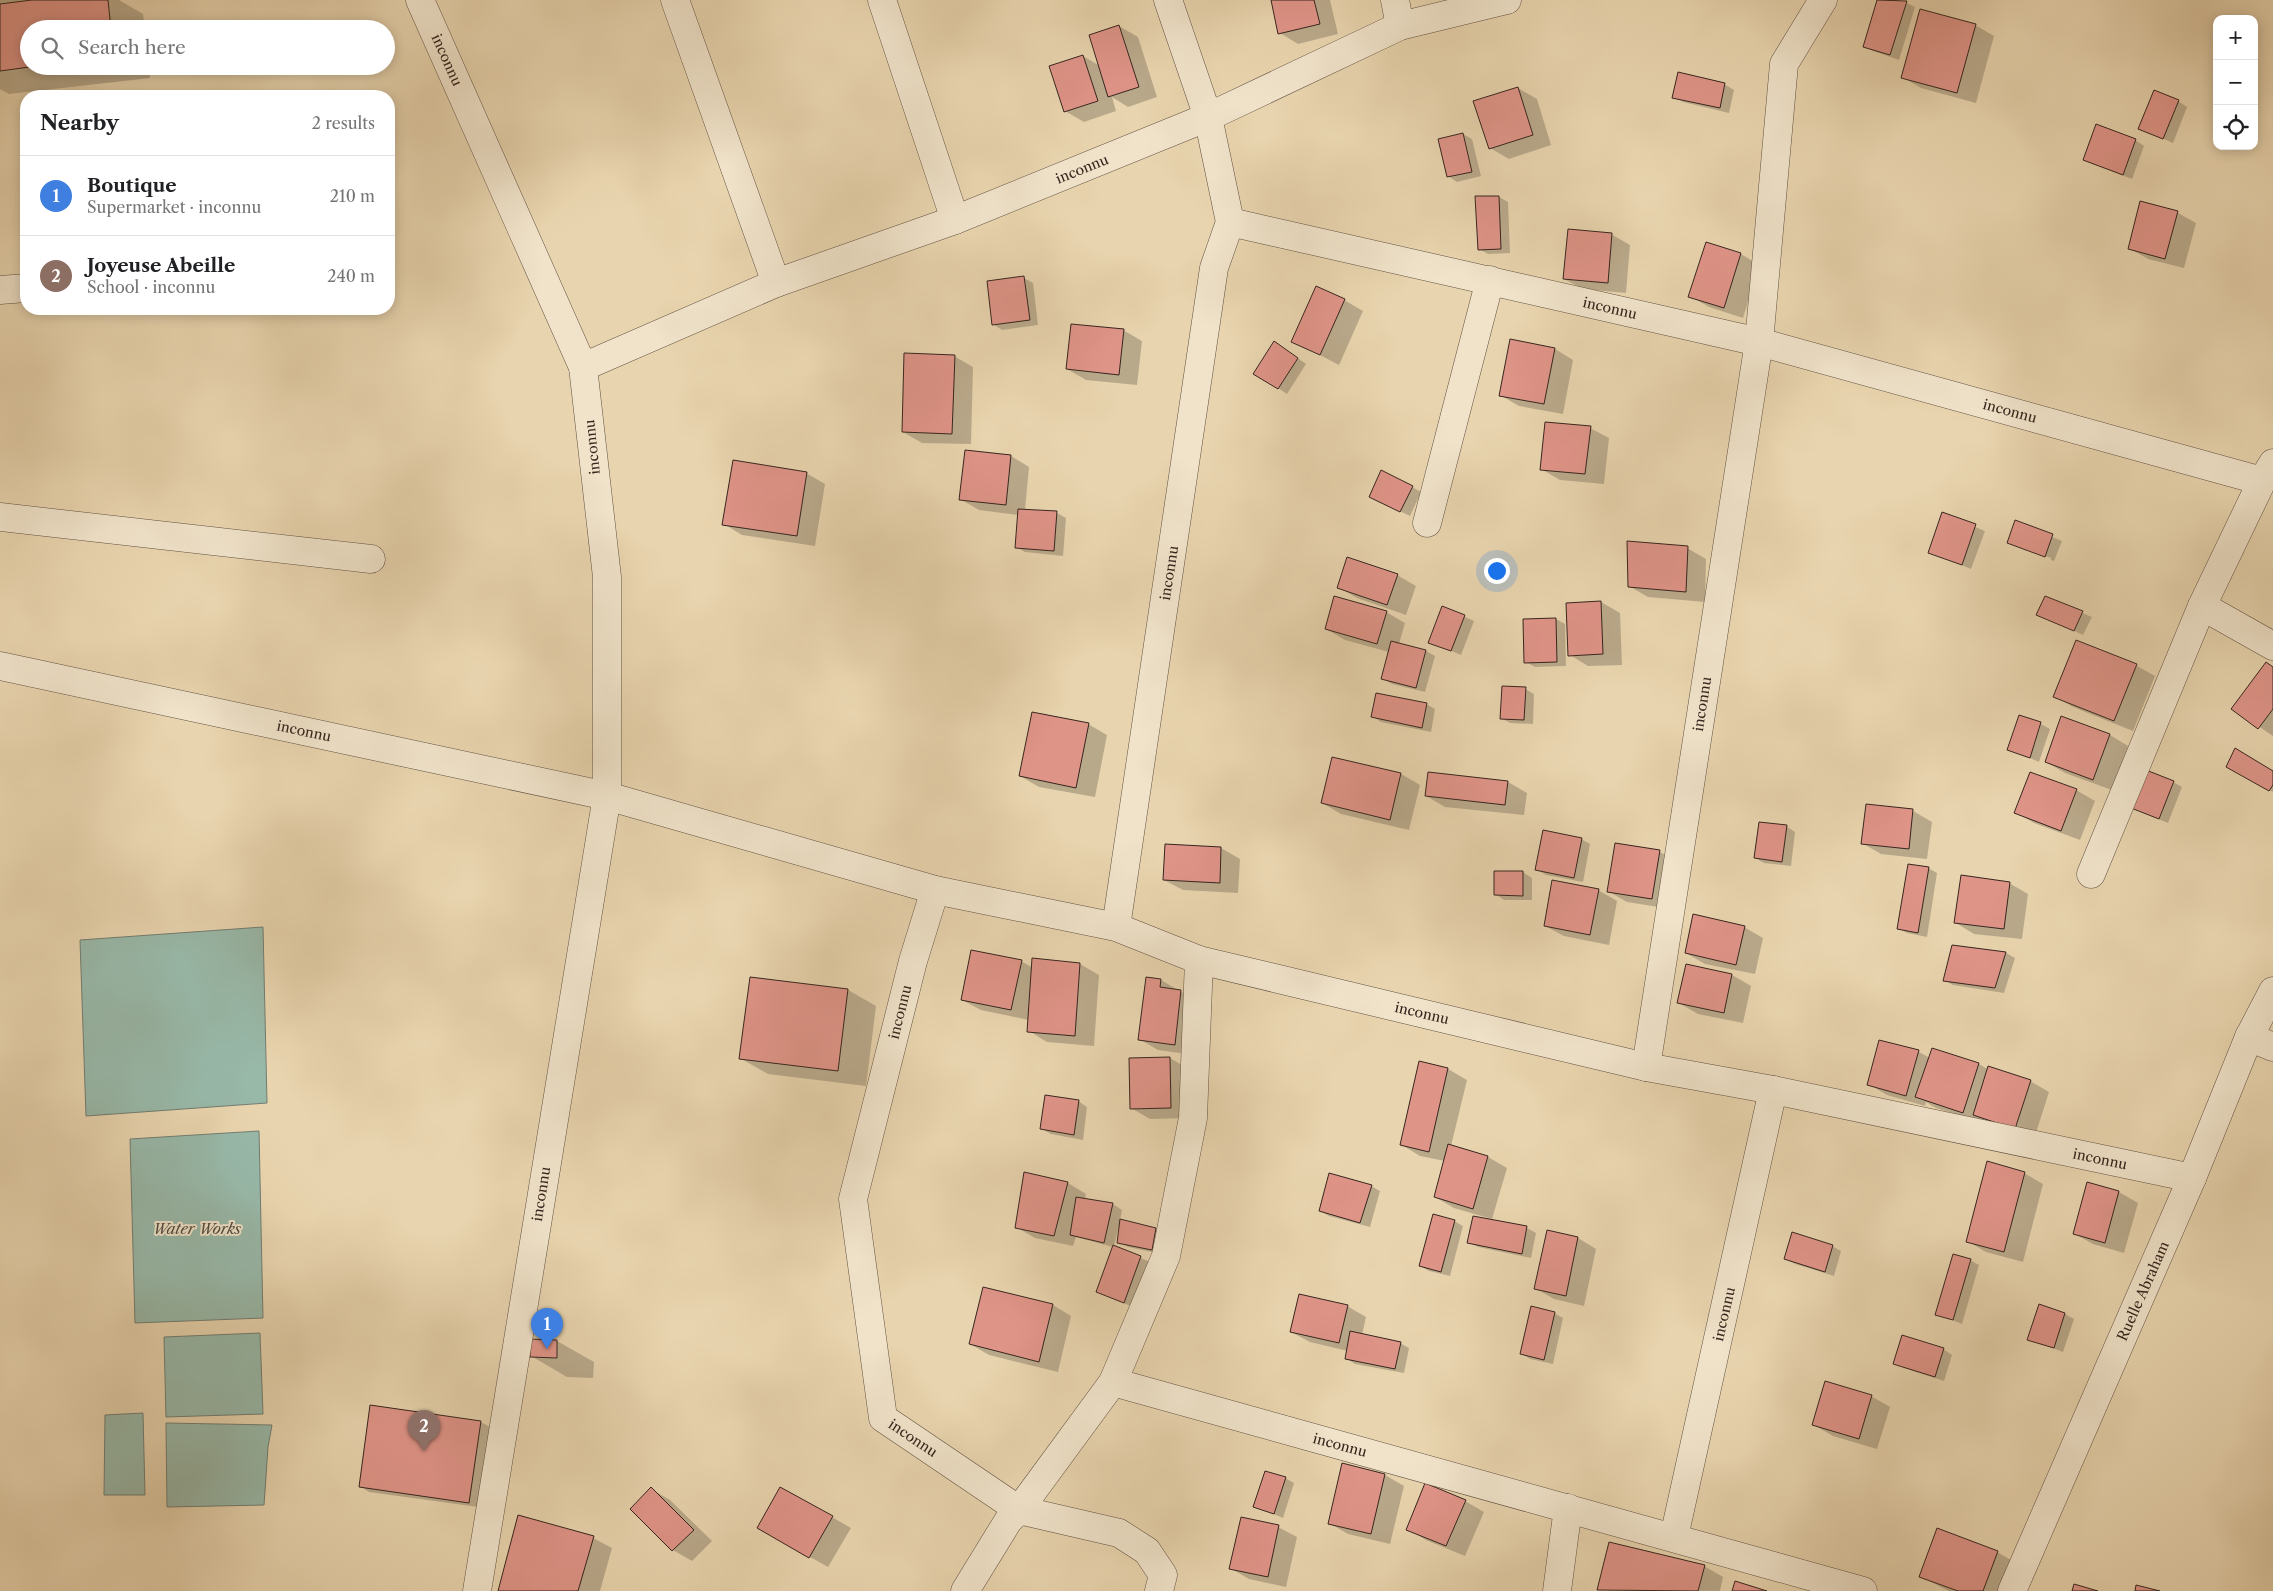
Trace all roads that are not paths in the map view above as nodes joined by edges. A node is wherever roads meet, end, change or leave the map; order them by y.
1 (420, 0) edge
2 (675, 0) edge
3 (882, 0) edge
4 (1168, 0) edge
5 (1395, 0) edge
6 (1507, 0) edge
7 (1823, 0) edge
8 (1400, 26) junction
9 (1208, 117) junction
10 (955, 220) junction
11 (1230, 222) junction
12 (1490, 280) junction
13 (776, 283) junction
14 (20, 288) edge
15 (0, 290) edge
16 (1758, 342) junction
17 (584, 367) junction
18 (2268, 472) edge
19 (0, 516) edge
20 (1427, 523) dead end
21 (371, 559) dead end
22 (2202, 606) junction
23 (2273, 646) edge
24 (0, 666) edge
25 (608, 796) junction
26 (2091, 874) dead end
27 (935, 890) junction
28 (1116, 927) junction
29 (1198, 960) junction
30 (2273, 991) edge
31 (2261, 1042) edge
32 (1646, 1067) junction
33 (1773, 1090) junction
34 (2192, 1178) junction
35 (1113, 1382) junction
36 (1568, 1508) junction
37 (1019, 1510) junction
38 (1674, 1537) junction
39 (477, 1591) edge
40 (965, 1591) edge
41 (1159, 1591) edge
42 (1557, 1591) edge
43 (1863, 1591) edge
44 (2012, 1591) edge

1 - 17 street, inconnu
2 - 13 street
3 - 10 street
4 - 9 street
5 - 8 street
6 - 8 street, inconnu
7 - 16 street, inconnu
8 - 9 street, inconnu
9 - 10 street, inconnu
9 - 11 street
10 - 13 street, inconnu
11 - 12 street, inconnu
11 - 28 street, inconnu
12 - 16 street, inconnu
12 - 20 street
13 - 17 street, inconnu
14 - 15 street
16 - 18 street, inconnu
16 - 32 street, inconnu
17 - 25 street, inconnu
18 - 22 street, inconnu
19 - 21 street
22 - 23 street
22 - 26 street, inconnu
24 - 25 street, inconnu
25 - 27 street, inconnu
25 - 39 street, inconnu
27 - 28 street, inconnu
27 - 37 street, inconnu
28 - 29 street, inconnu
29 - 32 street, inconnu
29 - 35 street
30 - 31 street, Ruelle Abraham
31 - 34 street, Ruelle Abraham
32 - 33 street, inconnu
33 - 34 street, inconnu
33 - 38 street, inconnu
34 - 44 street, Ruelle Abraham
35 - 36 street, inconnu
35 - 37 street
36 - 38 street, inconnu
36 - 42 street
37 - 40 street
37 - 41 street, inconnu
38 - 43 street, inconnu

